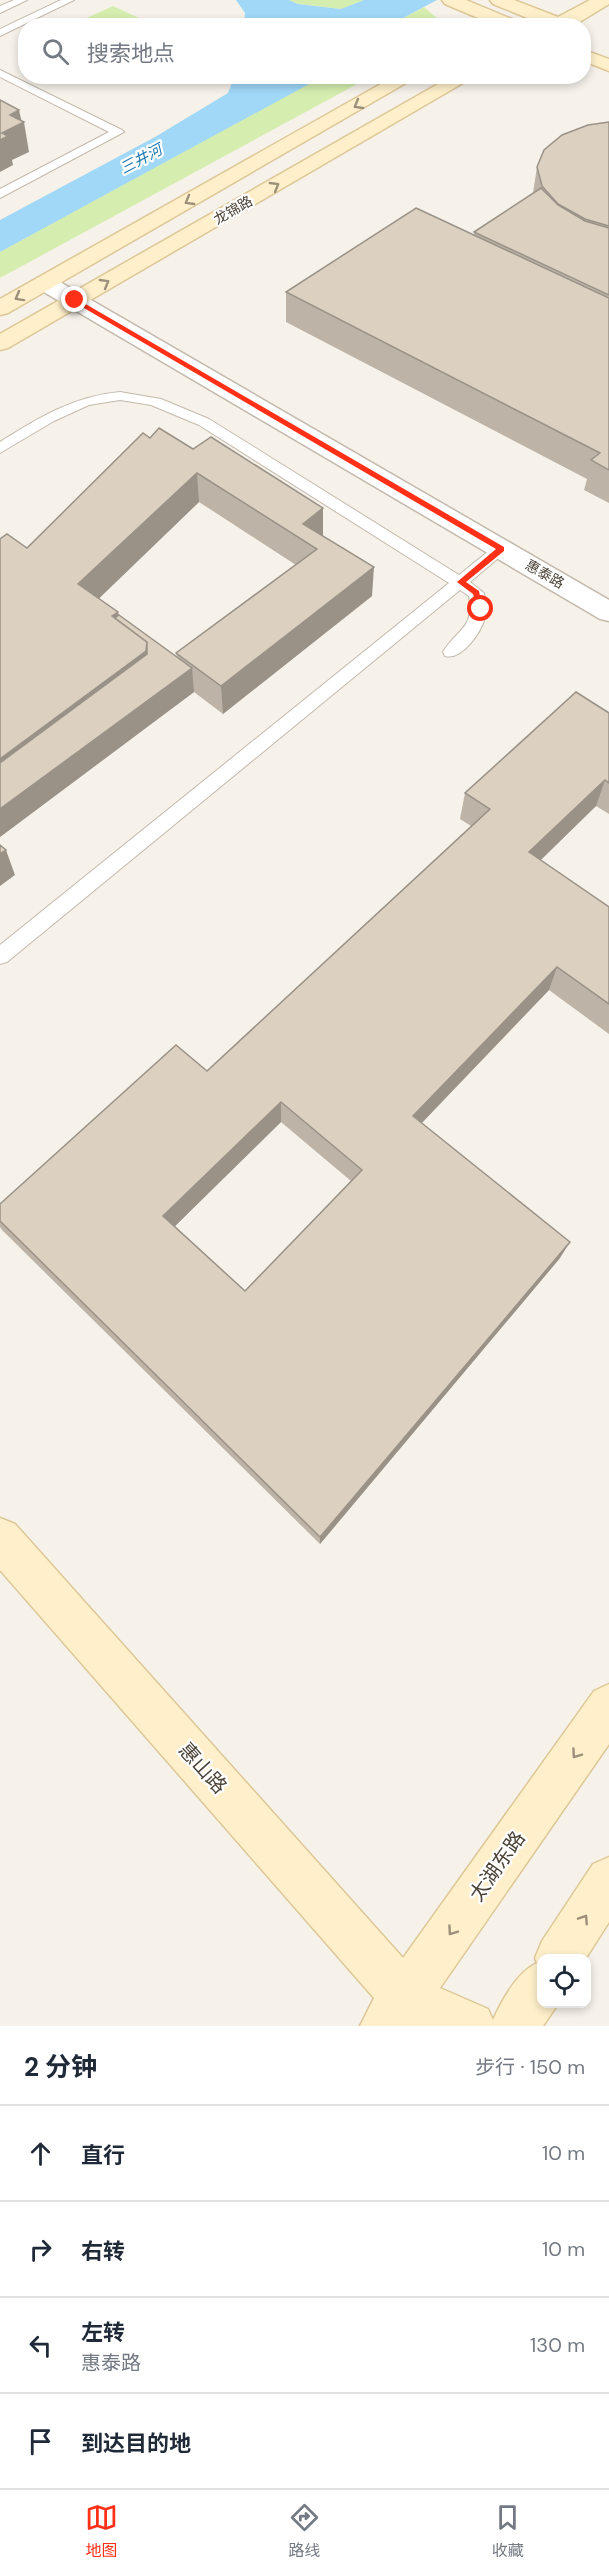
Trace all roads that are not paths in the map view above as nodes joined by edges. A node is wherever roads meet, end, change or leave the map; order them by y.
1 (22, 0) edge
2 (451, 0) edge
3 (500, 0) edge
4 (546, 0) edge
5 (603, 0) edge
6 (60, 1) edge
7 (0, 10) edge
8 (526, 11) junction
9 (28, 18) edge
10 (492, 18) edge
11 (515, 18) edge
12 (543, 18) edge
13 (572, 18) edge
14 (18, 23) edge
15 (0, 33) edge
16 (591, 58) edge
17 (609, 65) edge
18 (0, 73) edge
19 (18, 82) edge
20 (22, 84) edge
21 (395, 84) edge
22 (452, 84) edge
23 (0, 194) edge
24 (45, 283) junction
25 (75, 300) junction
26 (0, 308) edge
27 (0, 343) edge
28 (0, 447) edge
29 (501, 549) junction
30 (461, 582) junction
31 (609, 612) edge
32 (451, 652) dead end
33 (0, 956) edge
34 (0, 1539) edge
35 (609, 1706) edge
36 (609, 1880) edge
37 (562, 1954) edge
38 (537, 1993) edge
39 (404, 2016) edge
40 (471, 2026) edge
41 (515, 2026) edge

1 - 7 lane
2 - 10 main road
3 - 8 main road
4 - 8 main road
5 - 13 main road
6 - 9 lane
8 - 11 main road
8 - 12 main road
14 - 15 lane
16 - 17 main road
18 - 19 lane
20 - 23 lane
21 -> 24 main road, 龙锦路
25 -> 22 main road, 龙锦路
24 - 25 street, 惠泰路
24 -> 26 main road, 龙锦路
25 - 27 main road, 龙锦路
25 - 29 street, 惠泰路
28 - 30 lane
29 - 30 lane
29 - 31 street, 惠泰路
30 - 32 lane
30 - 33 lane
34 - 39 main road, 惠山路
35 -> 39 main road, 太湖东路
37 -> 36 main road
38 - 41 main road
39 - 40 main road, 惠山路

